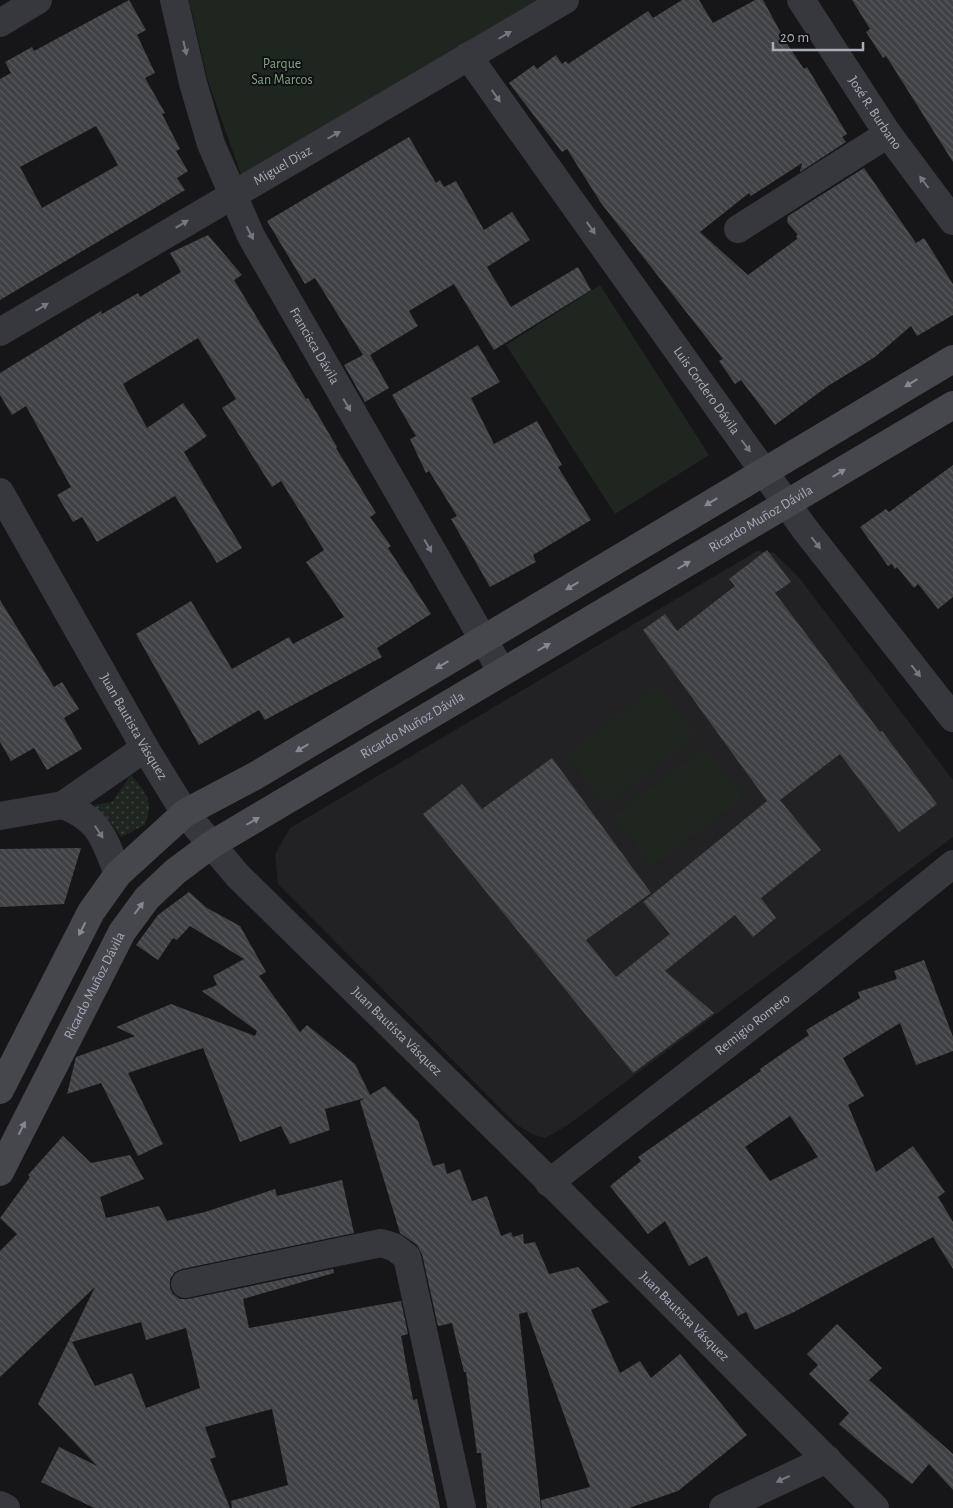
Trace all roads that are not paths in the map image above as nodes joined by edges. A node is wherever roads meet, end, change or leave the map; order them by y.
1 (38, 0) edge
2 (174, 0) edge
3 (565, 0) edge
4 (802, 0) edge
5 (0, 23) edge
6 (468, 56) junction
7 (888, 134) junction
8 (232, 195) junction
9 (953, 221) edge
10 (738, 229) dead end
11 (0, 332) edge
12 (953, 359) edge
13 (953, 405) edge
14 (764, 470) junction
15 (0, 492) edge
16 (787, 504) junction
17 (483, 640) junction
18 (502, 672) junction
19 (953, 718) edge
20 (145, 748) junction
21 (63, 806) junction
22 (184, 813) junction
23 (0, 816) edge
24 (210, 845) junction
25 (953, 864) edge
26 (118, 874) junction
27 (0, 1090) edge
28 (0, 1172) edge
29 (550, 1183) junction
30 (185, 1284) dead end
31 (828, 1458) junction
32 (0, 1505) edge
33 (6, 1508) edge
34 (462, 1508) edge
35 (723, 1508) edge
36 (876, 1508) edge

1 - 5 street
2 -> 8 street, Francisca Dávila
6 -> 3 street, Miguel Diaz
4 - 7 street, José R. Burbano
8 -> 6 street, Miguel Diaz
6 -> 14 street, Luis Cordero Dávila
9 -> 7 street, José R. Burbano
7 - 10 street
11 -> 8 street, Miguel Diaz
8 -> 17 street, Francisca Dávila
12 -> 14 main road
16 -> 13 main road, Ricardo Muñoz Dávila
14 - 16 street, Luis Cordero Dávila
14 -> 17 main road
15 - 20 street, Juan Bautista Vásquez
18 -> 16 main road, Ricardo Muñoz Dávila
16 -> 19 street, Luis Cordero Dávila
17 - 18 street, Francisca Dávila
17 -> 22 main road
24 -> 18 main road, Ricardo Muñoz Dávila
20 - 21 street
20 - 22 street, Juan Bautista Vásquez
21 - 23 street
21 -> 26 street
22 - 24 street, Juan Bautista Vásquez
22 - 26 main road
28 -> 24 main road, Ricardo Muñoz Dávila
24 - 29 street, Juan Bautista Vásquez
25 - 29 street, Remigio Romero
26 -> 27 main road
29 - 31 street, Juan Bautista Vásquez
30 - 34 street
31 -> 35 street
31 - 36 street, Juan Bautista Vásquez
32 - 33 street

